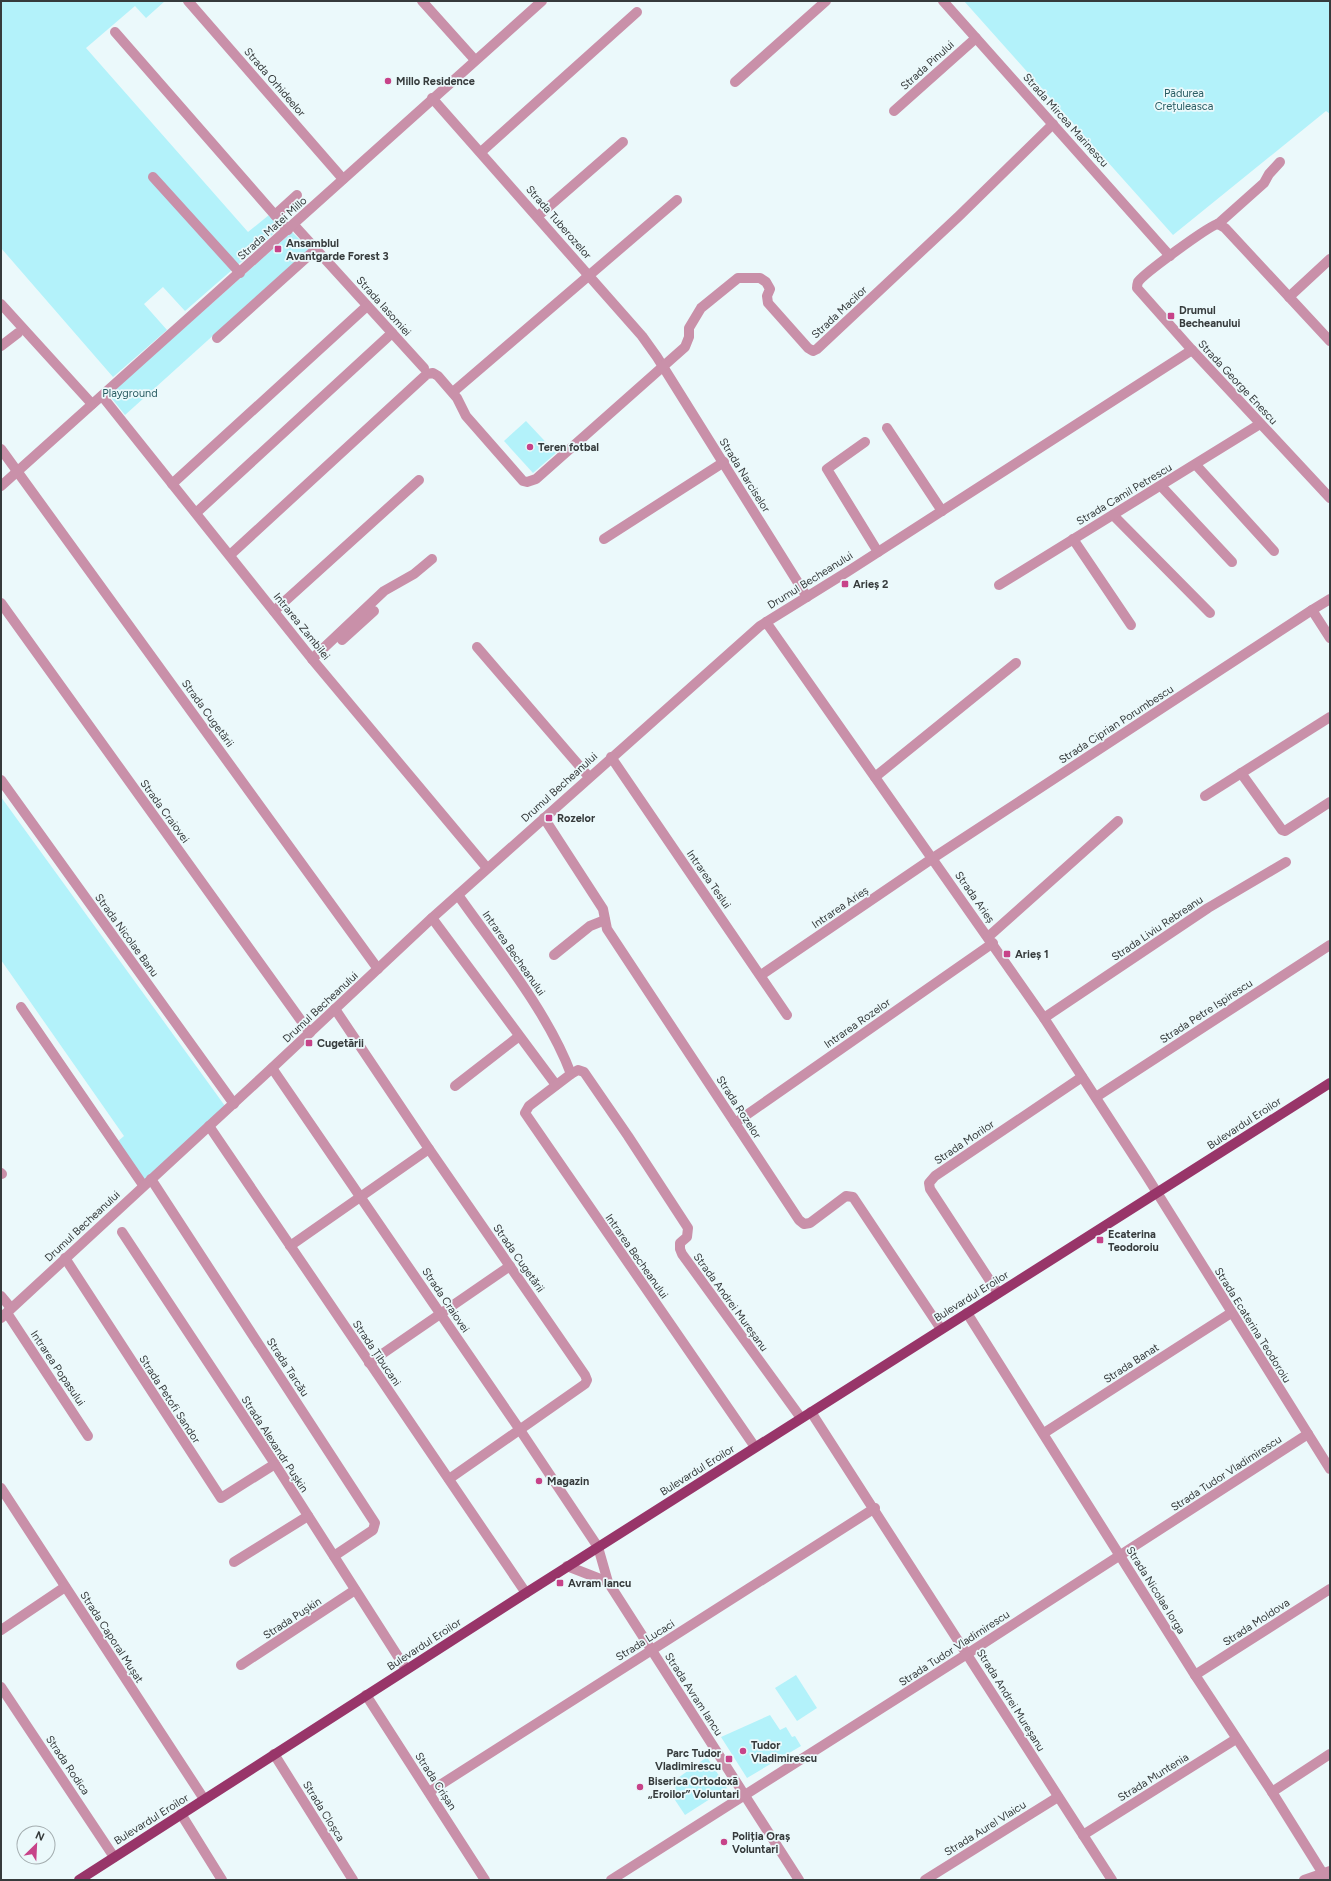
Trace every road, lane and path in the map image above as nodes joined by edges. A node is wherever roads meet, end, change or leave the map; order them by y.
1 (188, 1) edge
2 (422, 1) edge
3 (541, 1) edge
4 (826, 1) edge
5 (943, 1) edge
6 (637, 12) dead end
7 (115, 32) dead end
8 (976, 38) junction
9 (475, 60) junction
10 (735, 82) dead end
11 (432, 98) junction
12 (894, 111) dead end
13 (1053, 124) junction
14 (623, 142) dead end
15 (481, 152) junction
16 (1280, 162) dead end
17 (153, 177) dead end
18 (343, 179) junction
19 (297, 195) dead end
20 (677, 200) dead end
21 (275, 215) junction
22 (538, 216) junction
23 (1218, 224) junction
24 (291, 228) junction
25 (316, 250) junction
26 (1170, 256) junction
27 (1330, 259) edge
28 (240, 273) junction
29 (589, 275) junction
30 (1289, 297) junction
31 (1, 304) edge
32 (367, 306) junction
33 (18, 333) dead end
34 (392, 333) junction
35 (217, 338) dead end
36 (1330, 341) edge
37 (1, 346) edge
38 (1192, 350) junction
39 (662, 366) junction
40 (425, 371) junction
41 (453, 392) junction
42 (102, 396) junction
43 (92, 404) junction
44 (1260, 424) junction
45 (887, 428) dead end
46 (865, 442) dead end
47 (1, 449) edge
48 (724, 462) junction
49 (1196, 465) junction
50 (17, 471) junction
51 (419, 480) dead end
52 (172, 484) junction
53 (1, 486) edge
54 (1161, 486) junction
55 (1330, 498) edge
56 (942, 511) junction
57 (196, 513) junction
58 (1113, 515) junction
59 (604, 539) dead end
60 (1073, 539) junction
61 (1274, 551) dead end
62 (878, 552) junction
63 (230, 555) junction
64 (432, 559) dead end
65 (1232, 562) dead end
66 (999, 585) dead end
67 (807, 597) junction
68 (1330, 599) edge
69 (1, 603) edge
70 (1312, 610) junction
71 (274, 611) junction
72 (374, 611) dead end
73 (1210, 613) dead end
74 (766, 622) junction
75 (1131, 625) dead end
76 (1330, 638) edge
77 (477, 647) dead end
78 (314, 661) junction
79 (1016, 663) dead end
80 (1330, 717) edge
81 (611, 757) junction
82 (1241, 774) junction
83 (588, 777) junction
84 (875, 777) junction
85 (1, 780) edge
86 (1205, 796) dead end
87 (1330, 802) edge
88 (544, 818) junction
89 (1118, 821) dead end
90 (933, 858) junction
91 (1286, 862) dead end
92 (487, 868) junction
93 (458, 895) junction
94 (432, 918) junction
95 (605, 920) junction
96 (991, 940) junction
97 (1330, 946) edge
98 (554, 956) dead end
99 (378, 969) junction
100 (761, 975) junction
101 (21, 1007) dead end
102 (336, 1009) junction
103 (787, 1015) dead end
104 (1044, 1018) junction
105 (310, 1033) junction
106 (518, 1037) junction
107 (272, 1068) junction
108 (571, 1074) junction
109 (1082, 1077) junction
110 (1330, 1082) edge
111 (556, 1085) junction
112 (455, 1086) dead end
113 (1096, 1097) junction
114 (234, 1104) junction
115 (735, 1123) junction
116 (209, 1126) junction
117 (429, 1149) junction
118 (147, 1182) junction
119 (1156, 1193) junction
120 (360, 1197) junction
121 (122, 1232) dead end
122 (290, 1246) junction
123 (65, 1258) junction
124 (510, 1266) junction
125 (998, 1293) junction
126 (1, 1296) edge
127 (6, 1313) edge
128 (967, 1313) junction
129 (1231, 1313) junction
130 (440, 1314) junction
131 (941, 1329) junction
132 (369, 1363) junction
133 (811, 1412) junction
134 (801, 1418) junction
135 (520, 1430) junction
136 (1044, 1433) junction
137 (1308, 1434) junction
138 (88, 1436) dead end
139 (755, 1447) junction
140 (275, 1464) junction
141 (1330, 1469) edge
142 (449, 1479) junction
143 (1, 1488) edge
144 (874, 1508) junction
145 (308, 1516) junction
146 (598, 1547) junction
147 (334, 1556) junction
148 (1121, 1556) junction
149 (234, 1562) dead end
150 (568, 1566) junction
151 (608, 1582) junction
152 (65, 1587) junction
153 (1330, 1589) edge
154 (355, 1590) junction
155 (526, 1593) junction
156 (1, 1630) edge
157 (652, 1650) junction
158 (967, 1654) junction
159 (241, 1665) dead end
160 (406, 1669) junction
161 (1195, 1676) junction
162 (1, 1687) edge
163 (366, 1695) junction
164 (1236, 1739) junction
165 (274, 1754) junction
166 (1330, 1754) edge
167 (429, 1792) junction
168 (1272, 1792) junction
169 (745, 1796) junction
170 (1058, 1797) junction
171 (204, 1799) junction
172 (181, 1814) junction
173 (1083, 1835) junction
174 (114, 1857) junction
175 (1326, 1875) edge
176 (79, 1880) edge
177 (222, 1880) edge
178 (353, 1880) edge
179 (485, 1880) edge
180 (611, 1880) edge
181 (799, 1880) edge
182 (925, 1880) edge
183 (1112, 1880) edge
184 (1304, 1880) edge

1 - 18 street, Strada Orhideelor
2 - 9 street
3 - 9 street, Strada Matei Millo
4 - 10 street
5 - 8 street, Strada Mircea Marinescu
6 - 15 street
7 - 21 street, Strada Iasomiei
8 - 12 street, Strada Pinului
8 - 13 street, Strada Mircea Marinescu
9 - 11 street, Strada Matei Millo
11 - 15 street, Strada Tuberozelor
11 - 18 street, Strada Matei Millo
13 - 26 street, Strada Mircea Marinescu
13 - 39 street, Strada Macilor
14 - 22 street
15 - 22 street, Strada Tuberozelor
16 - 23 street
17 - 28 street
18 - 24 street, Strada Matei Millo
19 - 21 street
20 - 29 street
21 - 24 street, Strada Iasomiei
22 - 29 street, Strada Tuberozelor
23 - 26 street, Strada George Enescu
23 - 30 street
24 - 25 street, Strada Iasomiei
24 - 28 street, Strada Matei Millo
25 - 32 street, Strada Iasomiei
25 - 35 street
26 - 38 street, Strada George Enescu
27 - 30 street
28 - 42 street, Strada Matei Millo
29 - 39 street, Strada Tuberozelor
29 - 41 street
30 - 36 street
31 - 43 street
32 - 34 street, Strada Iasomiei
32 - 52 street
33 - 37 street
34 - 40 street, Strada Iasomiei
34 - 57 street
38 - 44 street, Strada George Enescu
38 - 56 street, Drumul Becheanului
39 - 41 street, Strada Iasomiei
39 - 48 street, Strada Narciselor
40 - 41 street, Strada Iasomiei
40 - 63 street
42 - 43 street, Strada Matei Millo
42 - 52 street, Intrarea Zambilei
43 - 50 street, Strada Matei Millo
44 - 49 street, Strada Camil Petrescu
44 - 55 street, Strada George Enescu
45 - 56 street
46 - 62 street
47 - 50 street
48 - 59 street
48 - 67 street, Strada Narciselor
49 - 54 street, Strada Camil Petrescu
49 - 61 street
50 - 53 street, Strada Matei Millo
50 - 99 street, Strada Cugetării
51 - 71 street
52 - 57 street, Intrarea Zambilei
54 - 58 street, Strada Camil Petrescu
54 - 65 street
56 - 62 street, Drumul Becheanului
57 - 63 street, Intrarea Zambilei
58 - 60 street, Strada Camil Petrescu
58 - 73 street
60 - 66 street, Strada Camil Petrescu
60 - 75 street
62 - 67 street, Drumul Becheanului
63 - 71 street, Intrarea Zambilei
64 - 78 street
67 - 74 street, Drumul Becheanului
68 - 70 street
69 - 105 street, Strada Craiovei
70 - 76 street
70 - 90 street, Strada Ciprian Porumbescu
71 - 78 street, Intrarea Zambilei
72 - 78 street
74 - 81 street, Drumul Becheanului
74 - 84 street, Strada Arieș
77 - 83 street
78 - 92 street, Intrarea Zambilei
79 - 84 street
80 - 82 street
81 - 83 street, Drumul Becheanului
81 - 100 street, Intrarea Teslui
82 - 86 street
82 - 87 street
83 - 88 street, Drumul Becheanului
84 - 90 street, Strada Arieș
85 - 114 street, Strada Nicolae Banu
88 - 92 street, Drumul Becheanului
88 - 95 street, Strada Rozelor
89 - 96 street, Intrarea Rozelor
90 - 96 street, Strada Arieș
90 - 100 street, Intrarea Arieș
91 - 104 street, Strada Liviu Rebreanu
92 - 93 street, Drumul Becheanului
93 - 94 street, Drumul Becheanului
93 - 108 street, Intrarea Becheanului
94 - 99 street, Drumul Becheanului
94 - 106 street
95 - 98 street
95 - 115 street, Strada Rozelor
96 - 104 street, Strada Arieș
96 - 115 street, Intrarea Rozelor
97 - 113 street, Strada Petre Ispirescu
99 - 102 street, Drumul Becheanului
100 - 103 street, Intrarea Teslui
101 - 118 street, Strada Tarcău
102 - 105 street, Drumul Becheanului
102 - 117 street, Strada Cugetării
104 - 109 street, Strada Arieș
105 - 107 street, Drumul Becheanului
106 - 111 street
106 - 112 street
107 - 114 street, Drumul Becheanului
107 - 120 street, Strada Craiovei
108 - 111 street, Intrarea Becheanului
108 - 134 street, Strada Andrei Mureșanu
109 - 113 street, Strada Arieș
109 - 125 street, Strada Morilor
110 - 119 main road, Bulevardul Eroilor
111 - 139 street, Intrarea Becheanului
113 - 119 street, Strada Arieș
114 - 116 street, Drumul Becheanului
115 - 131 street, Strada Rozelor
116 - 118 street, Drumul Becheanului
116 - 122 street, Strada Țibucani
117 - 120 street
117 - 124 street, Strada Cugetării
118 - 123 street, Drumul Becheanului
118 - 147 street, Strada Tarcău
119 - 125 main road, Bulevardul Eroilor
119 - 129 street, Strada Ecaterina Teodoroiu
120 - 122 street
120 - 130 street, Strada Craiovei
121 - 140 street, Strada Alexandr Pușkin
122 - 132 street, Strada Țibucani
123 - 127 street, Drumul Becheanului
123 - 140 street, Strada Petofi Sandor
124 - 130 street
124 - 135 street, Strada Cugetării
125 - 128 main road, Bulevardul Eroilor
126 - 127 street, Intrarea Popasului
127 - 138 street, Intrarea Popasului
128 - 131 main road, Bulevardul Eroilor
128 - 136 street, Strada Nicolae Iorga
129 - 136 street, Strada Banat
129 - 137 street, Strada Ecaterina Teodoroiu
130 - 132 street
130 - 135 street, Strada Craiovei
131 - 133 main road, Bulevardul Eroilor
132 - 142 street, Strada Țibucani
133 - 134 main road, Bulevardul Eroilor
133 - 144 street, Strada Andrei Mureșanu
134 - 139 main road, Bulevardul Eroilor
135 - 142 street, Strada Cugetării
135 - 146 street, Strada Craiovei
136 - 148 street, Strada Nicolae Iorga
137 - 141 street, Strada Ecaterina Teodoroiu
137 - 148 street, Strada Tudor Vladimirescu
139 - 146 main road, Bulevardul Eroilor
140 - 145 street, Strada Alexandr Pușkin
142 - 155 street, Strada Țibucani
143 - 152 street, Strada Caporal Mușat
144 - 157 street, Strada Lucaci
144 - 158 street, Strada Andrei Mureșanu
145 - 147 street, Strada Alexandr Pușkin
145 - 149 street
146 - 150 main road, Bulevardul Eroilor
146 - 151 street, Strada Avram Iancu
147 - 154 street, Strada Alexandr Pușkin
148 - 158 street, Strada Tudor Vladimirescu
148 - 161 street, Strada Nicolae Iorga
150 - 151 street
150 - 155 main road, Bulevardul Eroilor
151 - 157 street, Strada Avram Iancu
152 - 156 street
152 - 171 street, Strada Caporal Mușat
153 - 161 street, Strada Moldova
154 - 159 street, Strada Pușkin
154 - 160 street, Strada Alexandr Pușkin
155 - 160 main road, Bulevardul Eroilor
157 - 167 street, Strada Lucaci
157 - 169 street, Strada Avram Iancu
158 - 169 street, Strada Tudor Vladimirescu
158 - 170 street, Strada Andrei Mureșanu
160 - 163 main road, Bulevardul Eroilor
161 - 164 street, Strada Nicolae Iorga
162 - 174 street, Strada Rodica
163 - 165 main road, Bulevardul Eroilor
163 - 167 street, Strada Crișan
164 - 168 street, Strada Nicolae Iorga
164 - 173 street, Strada Muntenia
165 - 171 main road, Bulevardul Eroilor
165 - 178 street, Strada Cloșca
166 - 168 street
167 - 179 street, Strada Crișan
168 - 175 street, Strada Nicolae Iorga
169 - 180 street, Strada Tudor Vladimirescu
169 - 181 street, Strada Avram Iancu
170 - 173 street, Strada Andrei Mureșanu
170 - 182 street, Strada Aurel Vlaicu
171 - 172 main road, Bulevardul Eroilor
172 - 174 main road, Bulevardul Eroilor
172 - 177 street
173 - 183 street, Strada Andrei Mureșanu
174 - 176 main road, Bulevardul Eroilor
175 - 184 street

